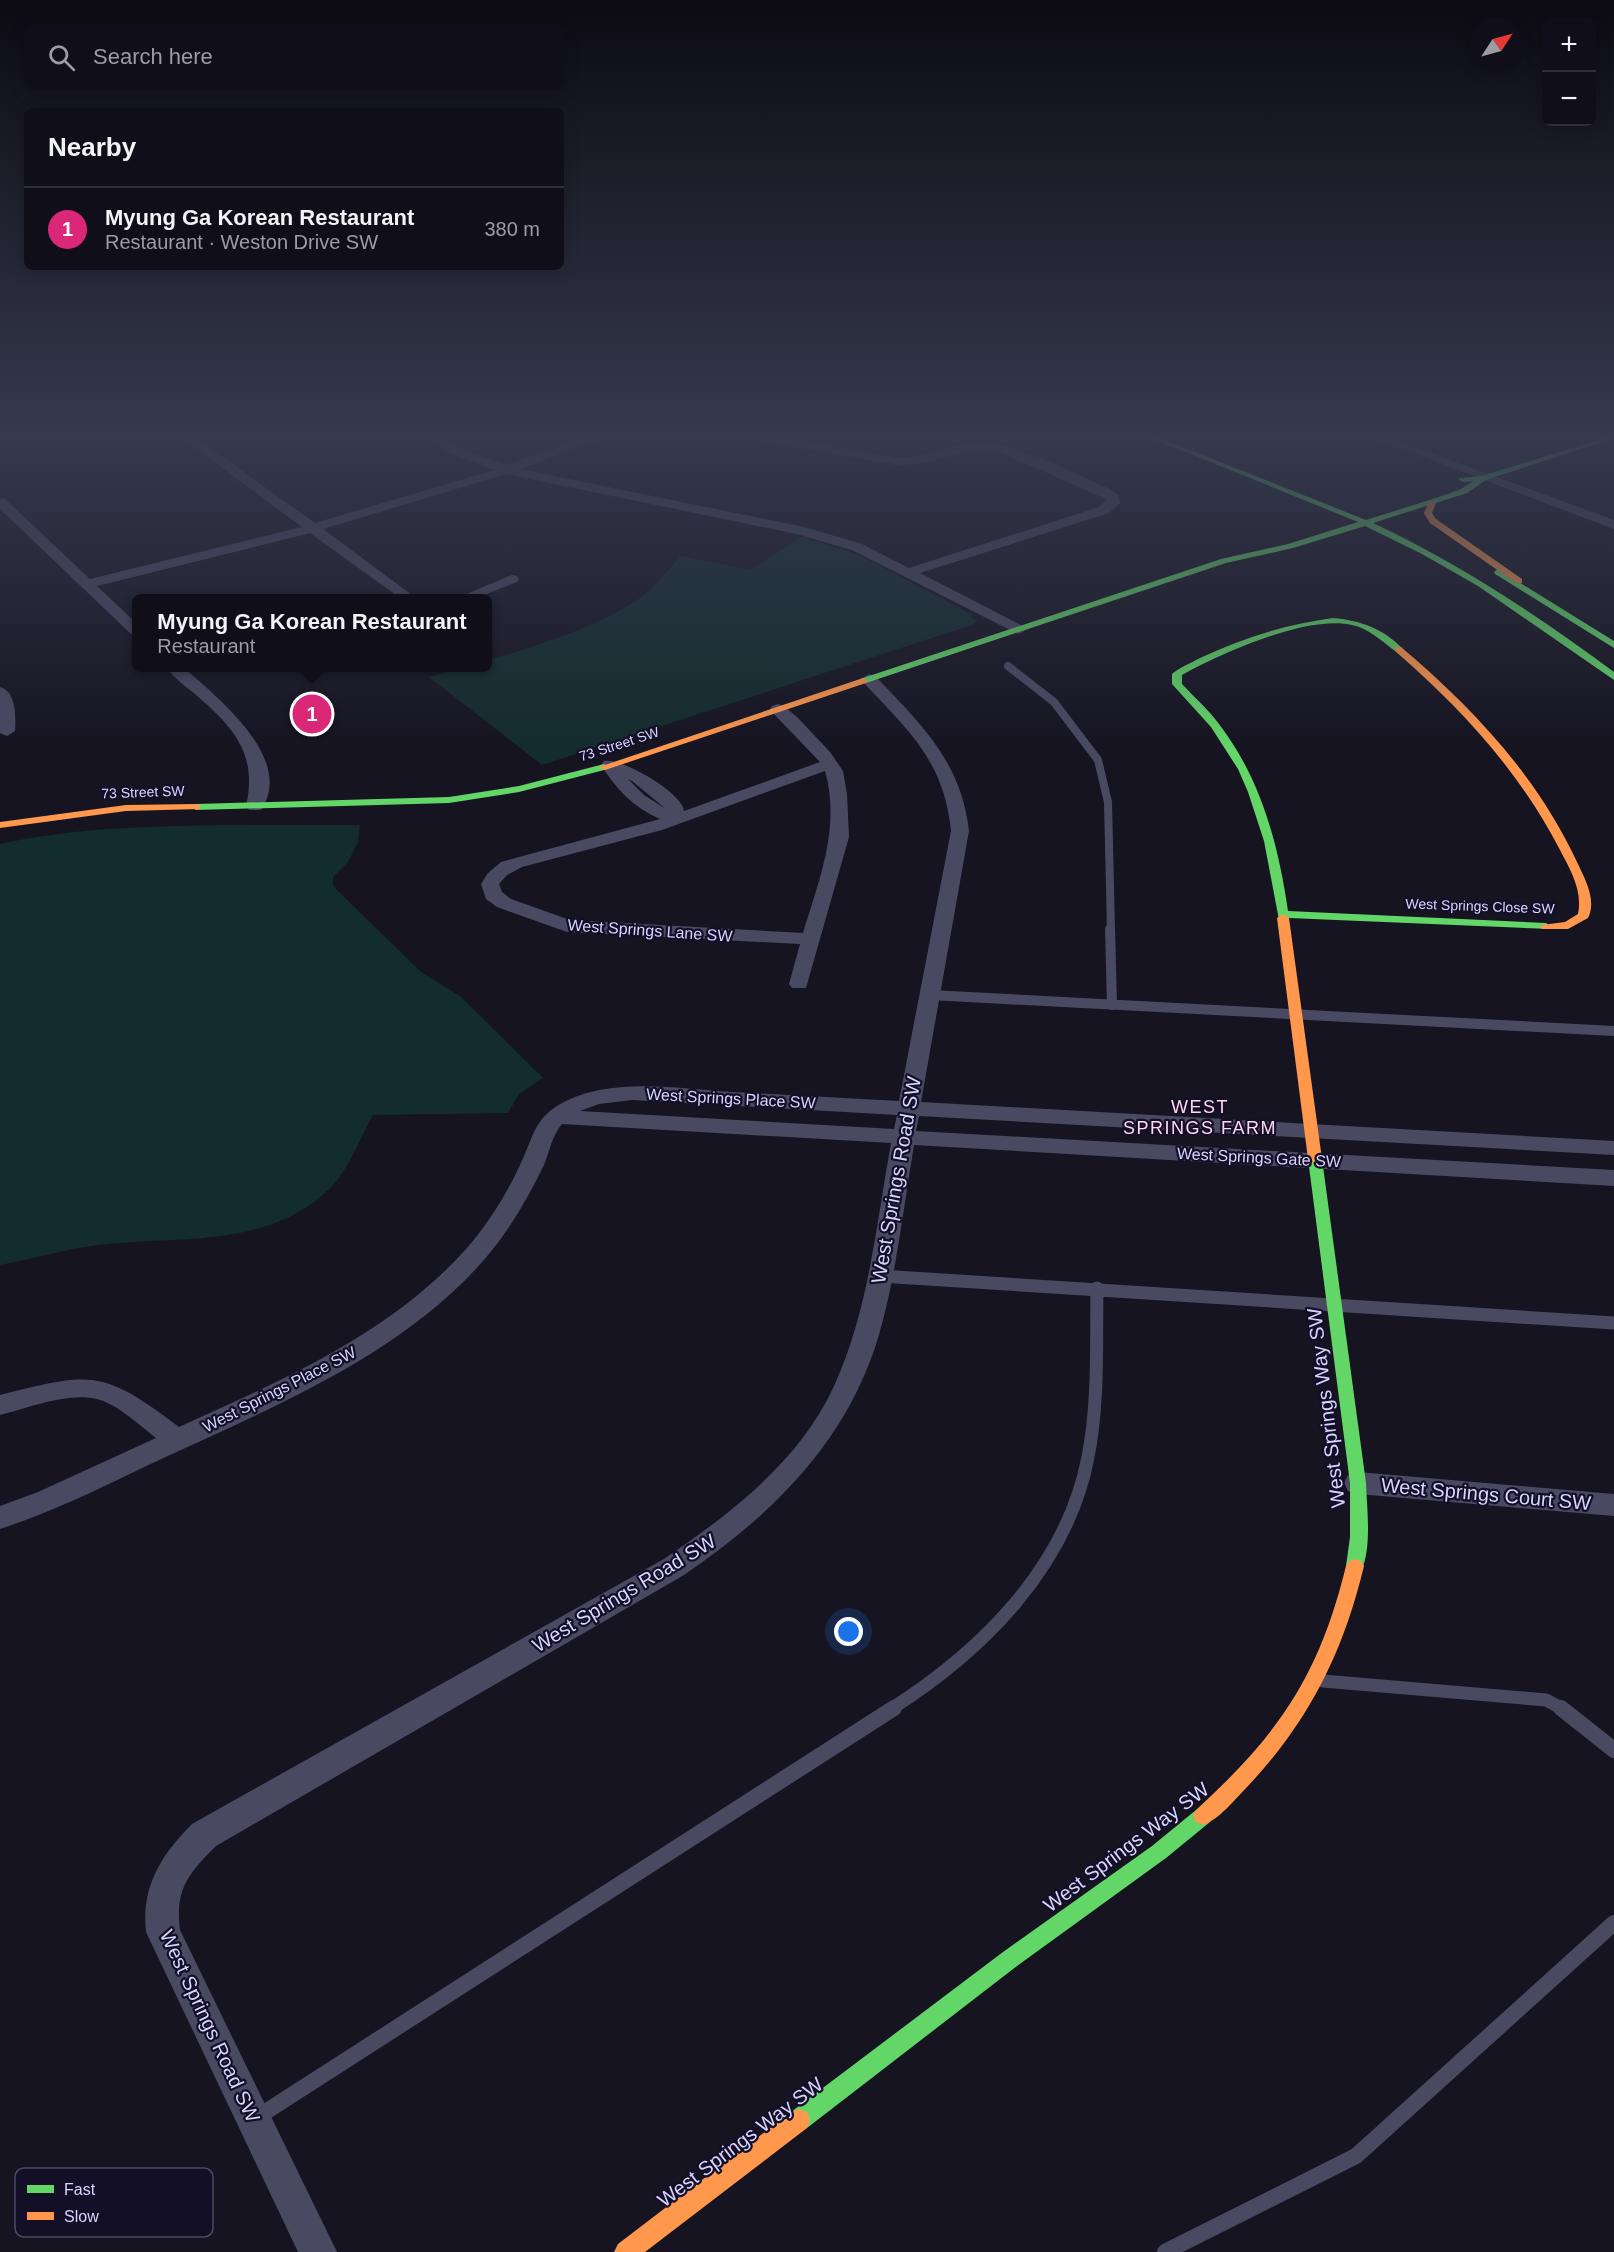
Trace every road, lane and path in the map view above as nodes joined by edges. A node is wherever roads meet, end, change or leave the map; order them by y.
1 (40, 540) edge
2 (263, 540) edge
3 (328, 540) edge
4 (833, 540) edge
5 (1010, 540) edge
6 (1263, 540) edge
7 (1309, 540) edge
8 (1397, 540) edge
9 (1437, 540) edge
10 (1459, 540) edge
11 (1224, 561) junction
12 (910, 572) junction
13 (512, 579) dead end
14 (87, 584) junction
15 (403, 594) edge
16 (474, 594) edge
17 (1536, 594) junction
18 (132, 627) edge
19 (1018, 629) junction
20 (1614, 645) edge
21 (1008, 666) dead end
22 (179, 672) edge
23 (1614, 677) edge
24 (869, 679) junction
25 (0, 692) edge
26 (778, 709) junction
27 (7, 731) dead end
28 (829, 764) junction
29 (610, 765) junction
30 (255, 806) junction
31 (676, 818) junction
32 (0, 825) edge
33 (1283, 914) junction
34 (812, 939) junction
35 (799, 984) dead end
36 (930, 995) junction
37 (1112, 1005) junction
38 (1296, 1014) junction
39 (1614, 1031) edge
40 (910, 1108) junction
41 (558, 1117) junction
42 (1312, 1131) junction
43 (904, 1137) junction
44 (1614, 1148) edge
45 (1315, 1161) junction
46 (1614, 1178) edge
47 (880, 1276) junction
48 (1097, 1288) junction
49 (1333, 1303) junction
50 (1614, 1323) edge
51 (0, 1405) edge
52 (177, 1440) junction
53 (1358, 1483) junction
54 (1614, 1505) edge
55 (0, 1518) edge
56 (1317, 1680) junction
57 (1614, 1750) edge
58 (1614, 1923) edge
59 (253, 2120) junction
60 (318, 2252) edge
61 (626, 2252) edge
62 (1165, 2252) edge

1 - 14 street
2 - 14 street
3 - 15 street
4 - 12 street
5 - 12 street
6 - 11 street, 73 Street SW
7 - 11 street, 73 Street SW
8 - 23 street
9 - 17 street
10 - 17 street
11 - 19 street, 73 Street SW
12 - 19 street
13 - 16 street
14 - 18 street
17 - 20 street
19 - 24 street, 73 Street SW
21 - 37 lane
22 - 30 street
24 - 26 street, 73 Street SW
24 - 36 street, West Springs Road SW
25 - 27 street
26 - 28 street
26 - 29 street, 73 Street SW
28 - 31 street, West Springs Lane SW
28 - 34 street
29 - 30 street, 73 Street SW
29 - 31 street
30 - 32 street, 73 Street SW
31 - 34 street, West Springs Lane SW
33 - 33 street, West Springs Close SW
33 - 38 street, West Springs Close SW
34 - 35 street
36 - 37 lane
36 - 40 street, West Springs Road SW
37 - 38 lane
38 - 39 lane
38 - 42 street, West Springs Close SW
40 - 41 street, West Springs Place SW
40 - 42 street, West Springs Gate SW
40 - 43 street, West Springs Road SW
41 - 43 street, West Springs Place SW
41 - 52 street, West Springs Place SW
42 - 44 street, West Springs Gate SW
42 - 45 street, West Springs Close SW
43 - 45 street, West Springs Gate SW
43 - 47 street, West Springs Road SW
45 - 46 street, West Springs Gate SW
45 - 49 street, West Springs Way SW
47 - 48 lane
47 - 59 street, West Springs Road SW
48 - 49 lane
48 - 59 lane
49 - 50 lane
49 - 53 street, West Springs Way SW
51 - 52 street
52 - 55 street, West Springs Place SW
53 - 54 street, West Springs Court SW
53 - 56 street, West Springs Way SW
56 - 57 lane
56 - 61 street, West Springs Way SW
58 - 62 lane
59 - 60 street, West Springs Road SW

